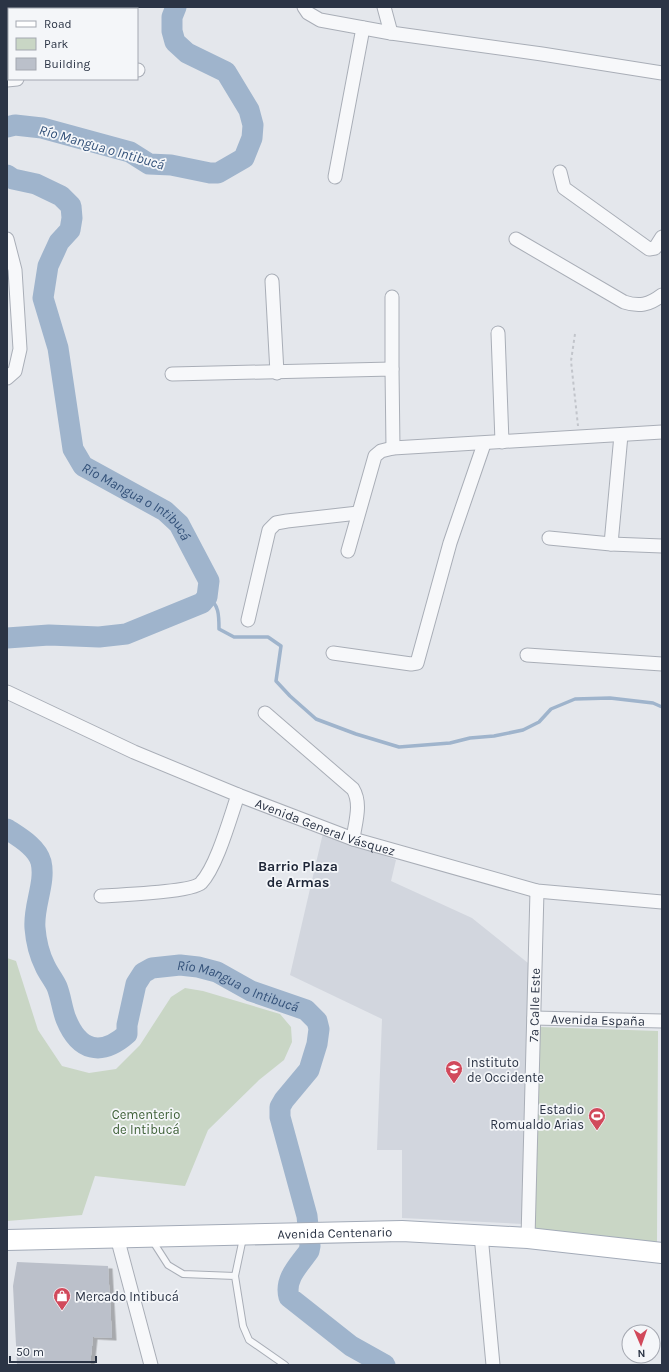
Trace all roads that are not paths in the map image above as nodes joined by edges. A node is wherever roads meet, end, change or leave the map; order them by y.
1 (304, 7) edge
2 (384, 7) edge
3 (363, 28) junction
4 (391, 33) junction
5 (662, 74) edge
6 (560, 172) dead end
7 (335, 177) dead end
8 (662, 236) edge
9 (7, 239) edge
10 (516, 239) dead end
11 (11, 272) edge
12 (272, 281) dead end
13 (662, 295) edge
14 (392, 297) dead end
15 (498, 333) dead end
16 (392, 369) junction
17 (277, 373) junction
18 (172, 374) dead end
19 (7, 378) edge
20 (662, 432) edge
21 (621, 434) junction
22 (502, 442) junction
23 (484, 444) junction
24 (393, 448) junction
25 (358, 513) junction
26 (549, 538) dead end
27 (611, 544) junction
28 (662, 546) edge
29 (348, 551) dead end
30 (248, 620) dead end
31 (333, 653) dead end
32 (527, 655) dead end
33 (662, 664) edge
34 (7, 692) edge
35 (265, 713) dead end
36 (238, 795) junction
37 (353, 839) junction
38 (537, 892) junction
39 (101, 896) dead end
40 (662, 902) edge
41 (534, 1018) junction
42 (662, 1021) edge
43 (244, 1234) junction
44 (481, 1236) junction
45 (150, 1237) junction
46 (117, 1238) junction
47 (528, 1238) junction
48 (7, 1240) edge
49 (662, 1253) edge
50 (236, 1276) junction
51 (151, 1365) edge
52 (285, 1365) edge
53 (493, 1365) edge

1 - 3 street
2 - 4 street
3 - 4 street
3 - 7 street
4 - 5 street
6 - 8 street
9 - 11 street
10 - 13 street
11 - 19 street
12 - 17 street
14 - 16 street
15 - 22 street
16 - 17 street
16 - 24 street
17 - 18 street
20 - 21 street
21 - 22 street
21 - 27 street
22 - 23 street
23 - 24 street
23 - 31 street
24 - 25 street
25 - 29 street
25 - 30 street
26 - 27 street
27 - 28 street
32 - 33 street
34 - 36 street, Avenida General Vásquez
35 - 37 street
36 - 37 street, Avenida General Vásquez
36 - 39 street
37 - 38 street, Avenida General Vásquez
38 - 40 street, Avenida General Vásquez
38 - 41 street, 7a Calle Este
41 - 42 street, Avenida España
41 - 47 street, 7a Calle Este
43 - 44 main road, Avenida Centenario
43 - 45 main road, Avenida Centenario
43 - 50 lane
44 - 47 main road, Avenida Centenario
44 - 53 street
45 - 46 main road, Avenida Centenario
45 - 50 lane
46 - 48 main road, Avenida Centenario
46 - 51 street
47 - 49 main road, Avenida Centenario
50 - 52 lane

